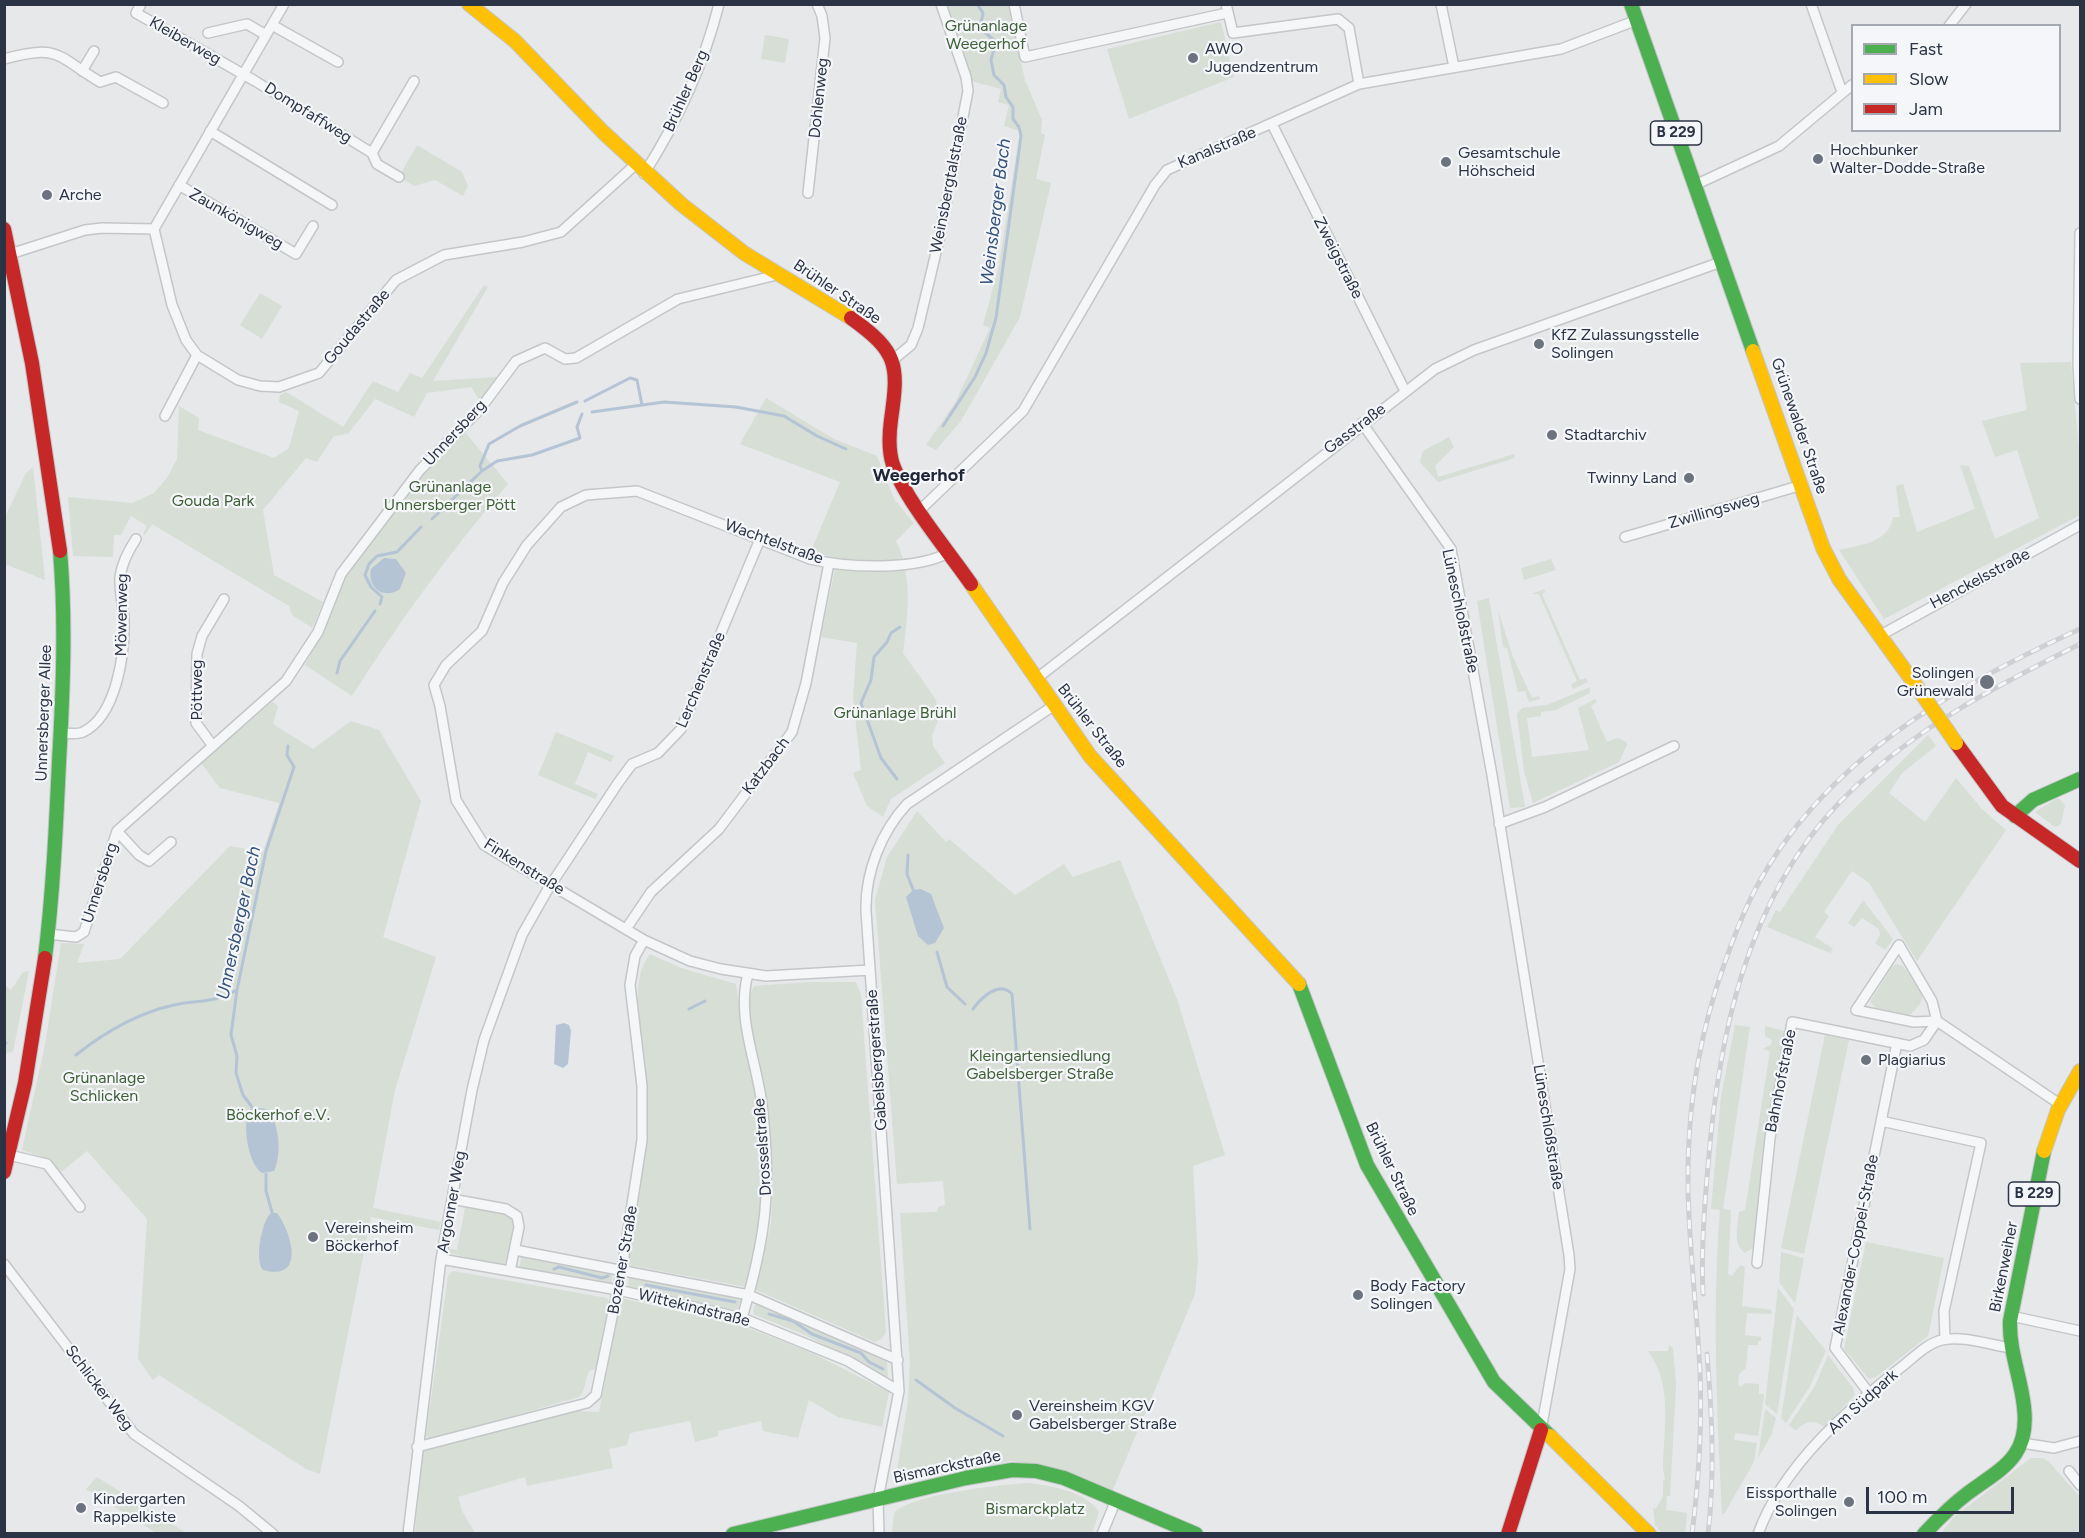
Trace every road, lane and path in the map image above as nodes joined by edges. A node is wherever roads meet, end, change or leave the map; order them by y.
1 (141, 4) edge
2 (284, 4) edge
3 (469, 4) edge
4 (719, 4) edge
5 (817, 4) edge
6 (941, 4) edge
7 (1014, 4) edge
8 (1441, 4) edge
9 (1631, 4) edge
10 (1811, 4) edge
11 (1966, 4) edge
12 (1226, 9) edge
13 (1637, 20) junction
14 (1950, 24) edge
15 (272, 25) junction
16 (208, 33) dead end
17 (266, 35) junction
18 (94, 51) dead end
19 (4, 59) edge
20 (338, 62) dead end
21 (1454, 67) junction
22 (82, 71) junction
23 (243, 74) junction
24 (414, 81) dead end
25 (1359, 84) junction
26 (1851, 86) edge
27 (1842, 92) junction
28 (163, 103) dead end
29 (1272, 124) junction
30 (210, 131) junction
31 (372, 153) junction
32 (640, 170) junction
33 (399, 177) dead end
34 (1695, 185) junction
35 (179, 186) junction
36 (808, 192) dead end
37 (332, 205) dead end
38 (313, 226) dead end
39 (154, 229) junction
40 (4, 230) edge
41 (2080, 233) edge
42 (8, 255) edge
43 (1721, 262) junction
44 (781, 274) junction
45 (197, 355) junction
46 (894, 359) junction
47 (1405, 391) junction
48 (2080, 399) edge
49 (165, 416) dead end
50 (1362, 423) junction
51 (1802, 485) junction
52 (637, 491) joint
53 (920, 510) junction
54 (2080, 525) edge
55 (1625, 537) dead end
56 (135, 539) dead end
57 (760, 539) junction
58 (950, 552) junction
59 (829, 563) junction
60 (224, 599) dead end
61 (1881, 634) junction
62 (1036, 679) junction
63 (1053, 706) junction
64 (60, 733) junction
65 (213, 746) junction
66 (1674, 746) dead end
67 (2080, 779) edge
68 (2015, 816) junction
69 (1499, 824) junction
70 (117, 831) junction
71 (171, 842) dead end
72 (2080, 861) edge
73 (551, 885) junction
74 (626, 929) junction
75 (48, 934) junction
76 (644, 940) junction
77 (870, 970) junction
78 (748, 974) junction
79 (1937, 1021) junction
80 (1897, 1043) junction
81 (2080, 1071) edge
82 (2061, 1105) junction
83 (1881, 1121) junction
84 (9, 1155) junction
85 (4, 1172) edge
86 (452, 1199) junction
87 (80, 1207) dead end
88 (515, 1250) junction
89 (441, 1259) junction
90 (1757, 1263) dead end
91 (4, 1264) edge
92 (622, 1269) junction
93 (510, 1271) junction
94 (618, 1290) junction
95 (749, 1295) junction
96 (2011, 1316) junction
97 (742, 1318) junction
98 (2080, 1331) edge
99 (1945, 1339) junction
100 (2011, 1348) junction
101 (898, 1360) junction
102 (899, 1391) junction
103 (1869, 1393) junction
104 (1541, 1430) junction
105 (2080, 1441) edge
106 (2022, 1443) junction
107 (417, 1448) junction
108 (2069, 1471) dead end
109 (2080, 1485) edge
110 (878, 1499) junction
111 (1116, 1500) junction
112 (273, 1533) edge
113 (408, 1533) edge
114 (735, 1533) edge
115 (879, 1533) edge
116 (1102, 1533) edge
117 (1196, 1533) edge
118 (1508, 1533) edge
119 (1649, 1533) edge
120 (1758, 1533) edge
121 (1924, 1533) edge

1 - 23 street, Kleiberweg
2 - 15 street
3 - 32 main road, Brühler Straße
4 - 32 street, Brühler Berg
5 - 36 street, Dohlenweg
6 - 46 street, Weinsbergtalstraße
7 - 12 street
8 - 21 street
9 - 13 main road, Grünewalder Straße / B 229
10 - 27 street
11 - 14 street
12 - 25 street
13 - 21 street, Kanalstraße
13 - 34 main road, Grünewalder Straße / B 229
15 - 17 street
15 - 20 street
16 - 17 street
17 - 23 street
18 - 22 street
19 - 22 street
21 - 25 street, Kanalstraße
22 - 28 street
23 - 30 street
23 - 31 street, Dompfaffweg
24 - 31 street
25 - 29 street, Kanalstraße
26 - 27 street
27 - 34 street
29 - 47 street, Zweigstraße
29 - 53 street, Kanalstraße
30 - 35 street
30 - 37 street
31 - 33 street, Dompfaffweg
32 - 44 main road, Brühler Straße
32 - 45 street, Goudastraße
34 - 43 main road, Grünewalder Straße / B 229
35 - 38 street, Zaunkönigweg
35 - 39 street
39 - 42 street
39 - 45 street, Goudastraße
40 - 42 main road, Unnersberger Allee
41 - 48 street
42 - 64 main road, Unnersberger Allee
43 - 47 street, Gasstraße
43 - 51 main road, Grünewalder Straße / B 229
44 - 46 main road, Brühler Straße
44 - 65 street, Unnersberg
45 - 49 street
46 - 53 main road, Brühler Straße
47 - 50 street, Gasstraße
50 - 62 street, Gasstraße
50 - 69 street, Lüneschloßstraße
51 - 55 street, Zwillingsweg
51 - 61 main road, Grünewalder Straße / B 229
52 - 57 street, Wachtelstraße
52 - 73 street, Finkenstraße
53 - 58 main road, Brühler Straße
54 - 61 street, Henckelsstraße
56 - 64 street, Möwenweg
57 - 59 street, Wachtelstraße
57 - 73 street, Lerchenstraße
58 - 59 street, Wachtelstraße
58 - 62 main road, Brühler Straße
59 - 74 street, Katzbach
60 - 65 street, Pöttweg
61 - 68 main road, Grünewalder Straße / B 229, bridge
62 - 63 main road, Brühler Straße
63 - 77 street, Gabelsbergerstraße
63 - 104 main road, Brühler Straße
64 - 75 main road, Unnersberger Allee
65 - 70 street, Unnersberg
66 - 69 street
67 - 68 main road
68 - 72 main road, B 229
69 - 104 street, Lüneschloßstraße
70 - 71 street, Unnersberg
70 - 75 street, Unnersberg
73 - 74 street, Finkenstraße
73 - 86 street, Argonner Weg
74 - 76 street, Finkenstraße
75 - 84 main road, Unnersberger Allee
76 - 78 street, Finkenstraße
76 - 92 street, Bozener Straße
77 - 78 street, Finkenstraße
77 - 101 street, Gabelsbergerstraße
78 - 95 street, Drosselstraße
79 - 79 street
79 - 80 street, Bahnhofstraße
79 - 82 street
80 - 83 street, Alexander-Coppel-Straße
80 - 90 street, Bahnhofstraße
81 - 82 main road, Birkenweiher / B 229
82 - 96 main road, Birkenweiher / B 229
83 - 99 street
83 - 103 street, Alexander-Coppel-Straße
84 - 85 main road, Unnersberger Allee
84 - 87 street
86 - 88 street
86 - 89 street, Argonner Weg
88 - 92 street, Wittekindstraße
88 - 93 street
89 - 93 street, Wittekindstraße
89 - 107 street, Argonner Weg
91 - 112 street, Schlicker Weg
92 - 94 street, Bozener Straße
92 - 95 street, Wittekindstraße
93 - 94 street, Wittekindstraße
94 - 97 street, Wittekindstraße
94 - 107 street, Bozener Straße
95 - 97 street, Drosselstraße
95 - 101 street, Wittekindstraße
96 - 98 street
96 - 100 main road, Birkenweiher / B 229
97 - 102 street, Wittekindstraße
99 - 100 street
99 - 103 street, Am Südpark
100 - 106 main road, Birkenweiher / B 229
101 - 102 street, Gabelsbergerstraße
102 - 110 street, Gabelsbergerstraße
103 - 120 street, Am Südpark
104 - 118 main road
104 - 119 main road, Brühler Straße
105 - 106 street
106 - 121 main road
107 - 113 street, Argonner Weg
108 - 109 street
110 - 111 main road, Bismarckstraße
110 - 114 main road, Bismarckstraße
110 - 115 street, Gabelsbergerstraße
111 - 116 street
111 - 117 main road, Bismarckstraße

